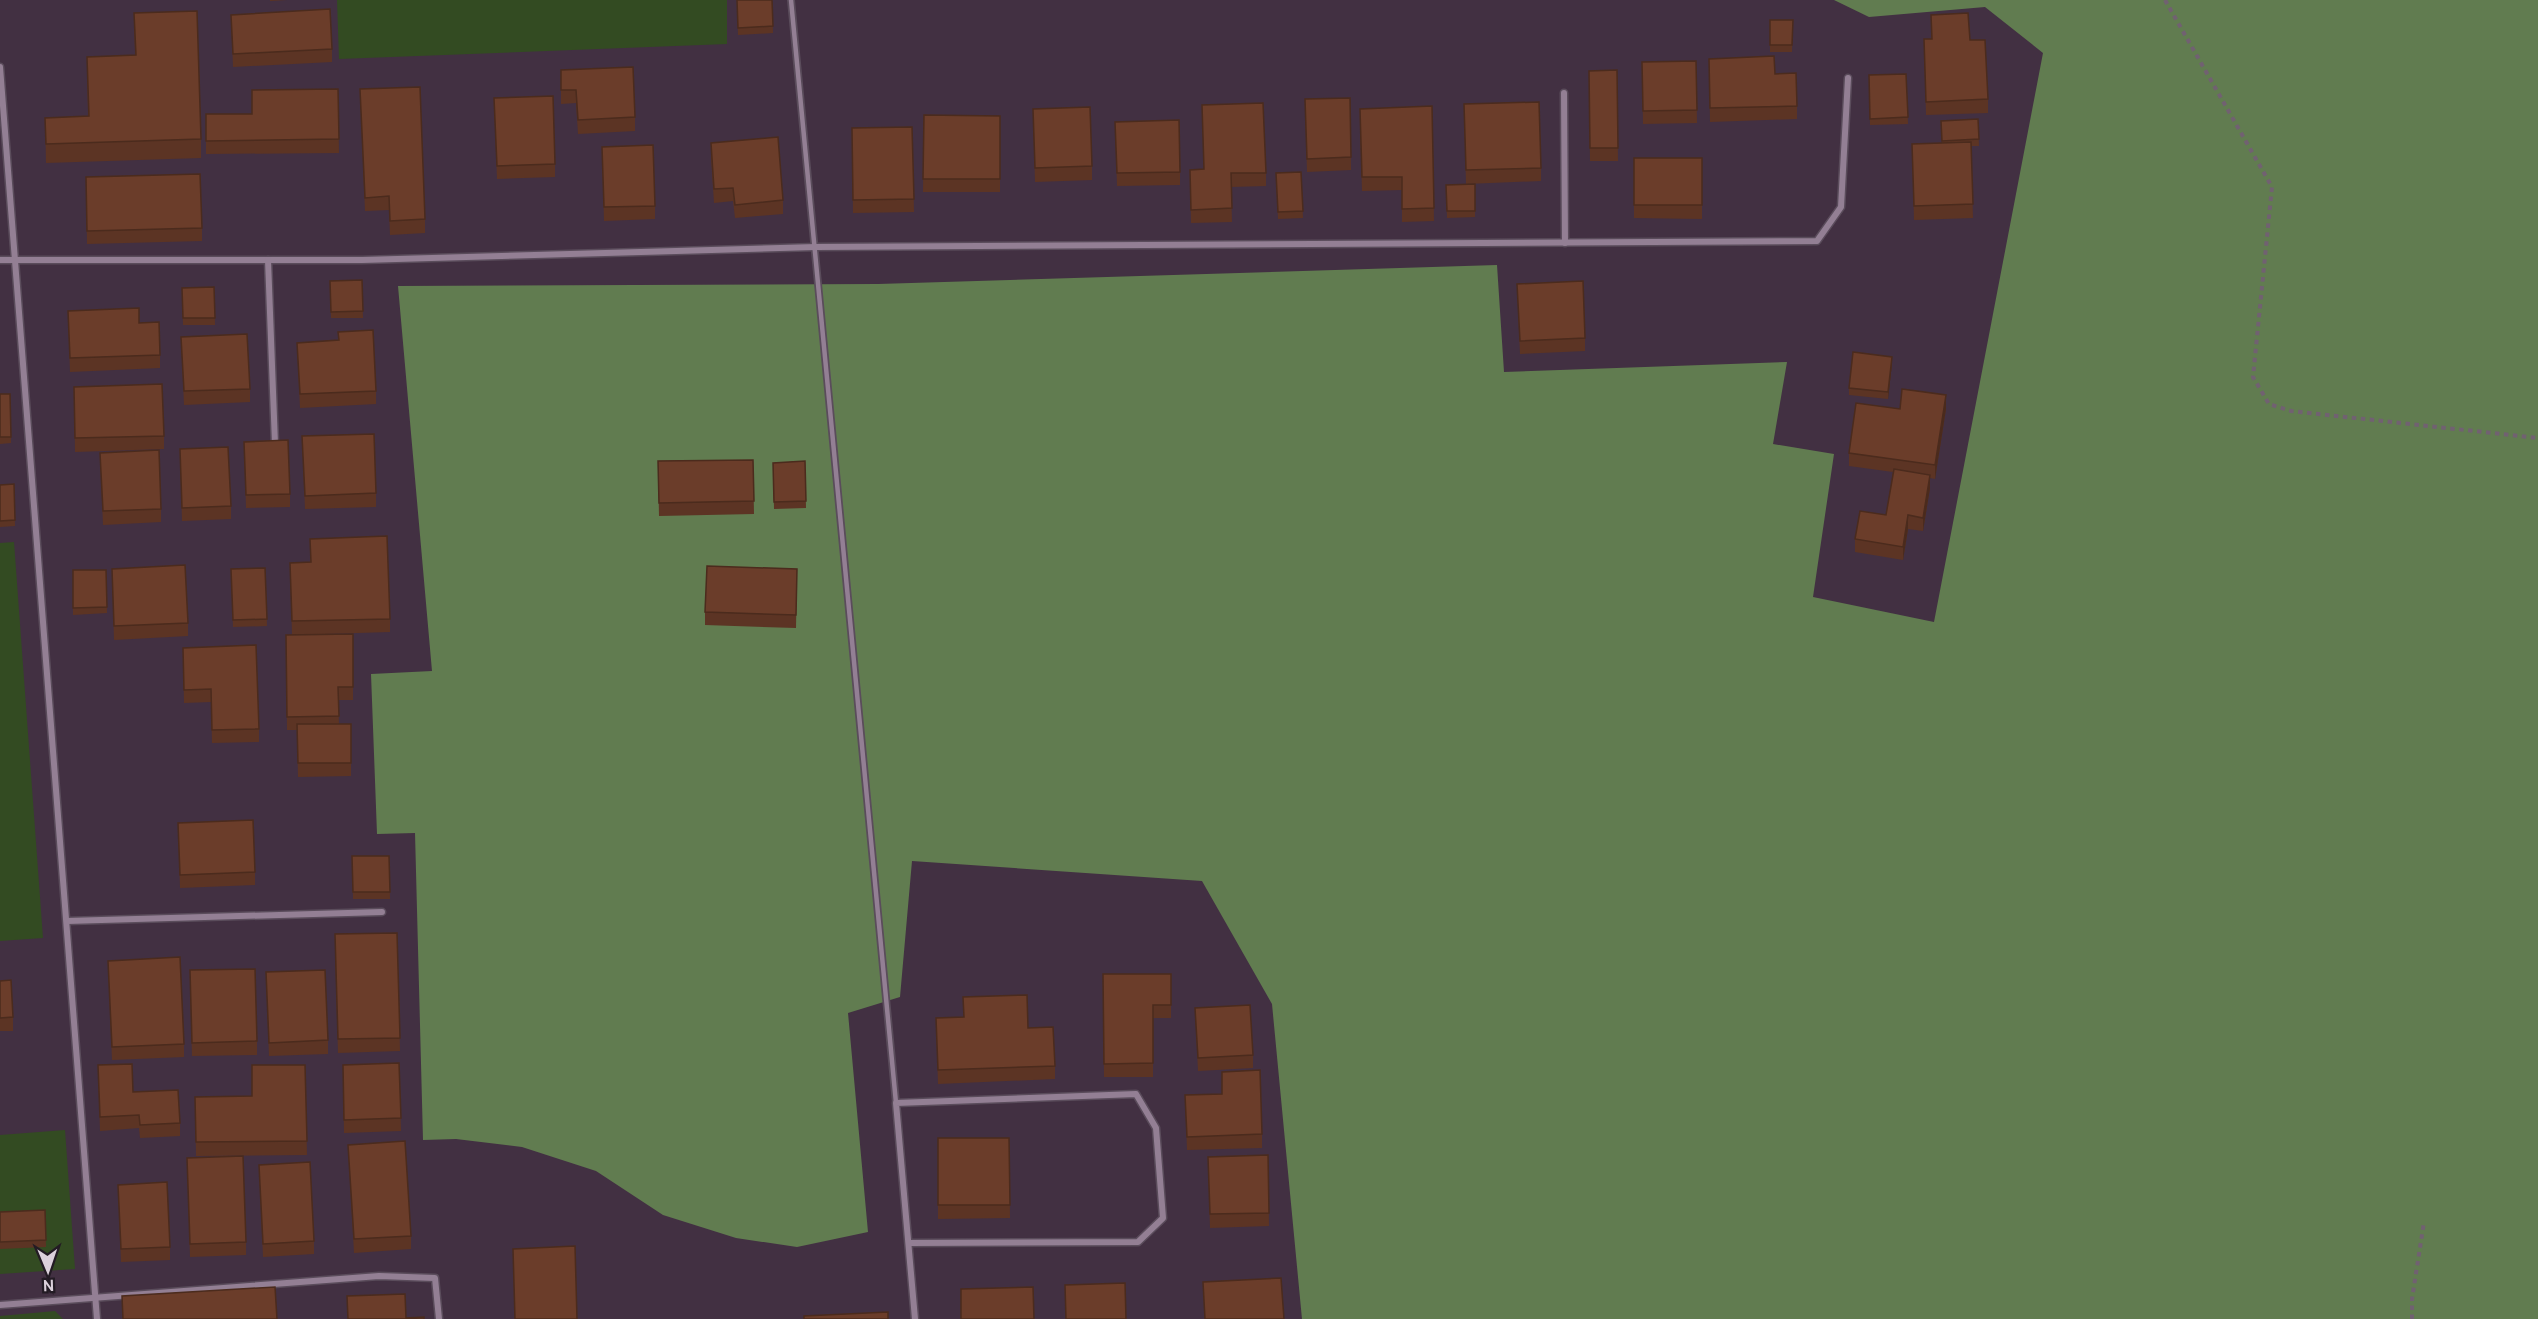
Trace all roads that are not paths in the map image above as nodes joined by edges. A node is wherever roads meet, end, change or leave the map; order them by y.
1 (791, 0) edge
2 (0, 67) edge
3 (1848, 78) dead end
4 (1564, 93) dead end
5 (1565, 243) junction
6 (816, 248) junction
7 (0, 260) edge
8 (16, 260) junction
9 (268, 260) junction
10 (275, 444) edge
11 (382, 912) dead end
12 (67, 921) junction
13 (896, 1103) junction
14 (910, 1243) junction
15 (95, 1296) junction
16 (0, 1305) edge
17 (97, 1319) edge
18 (440, 1319) edge
19 (915, 1319) edge

1 - 6 lane
2 - 8 street
3 - 5 street
4 - 5 street
5 - 6 street
6 - 9 street
6 - 13 lane
7 - 8 street
8 - 9 street
8 - 12 street
9 - 10 street
11 - 12 street
12 - 15 street
13 - 14 street
13 - 14 street
14 - 19 street
15 - 16 street
15 - 17 street
15 - 18 street

